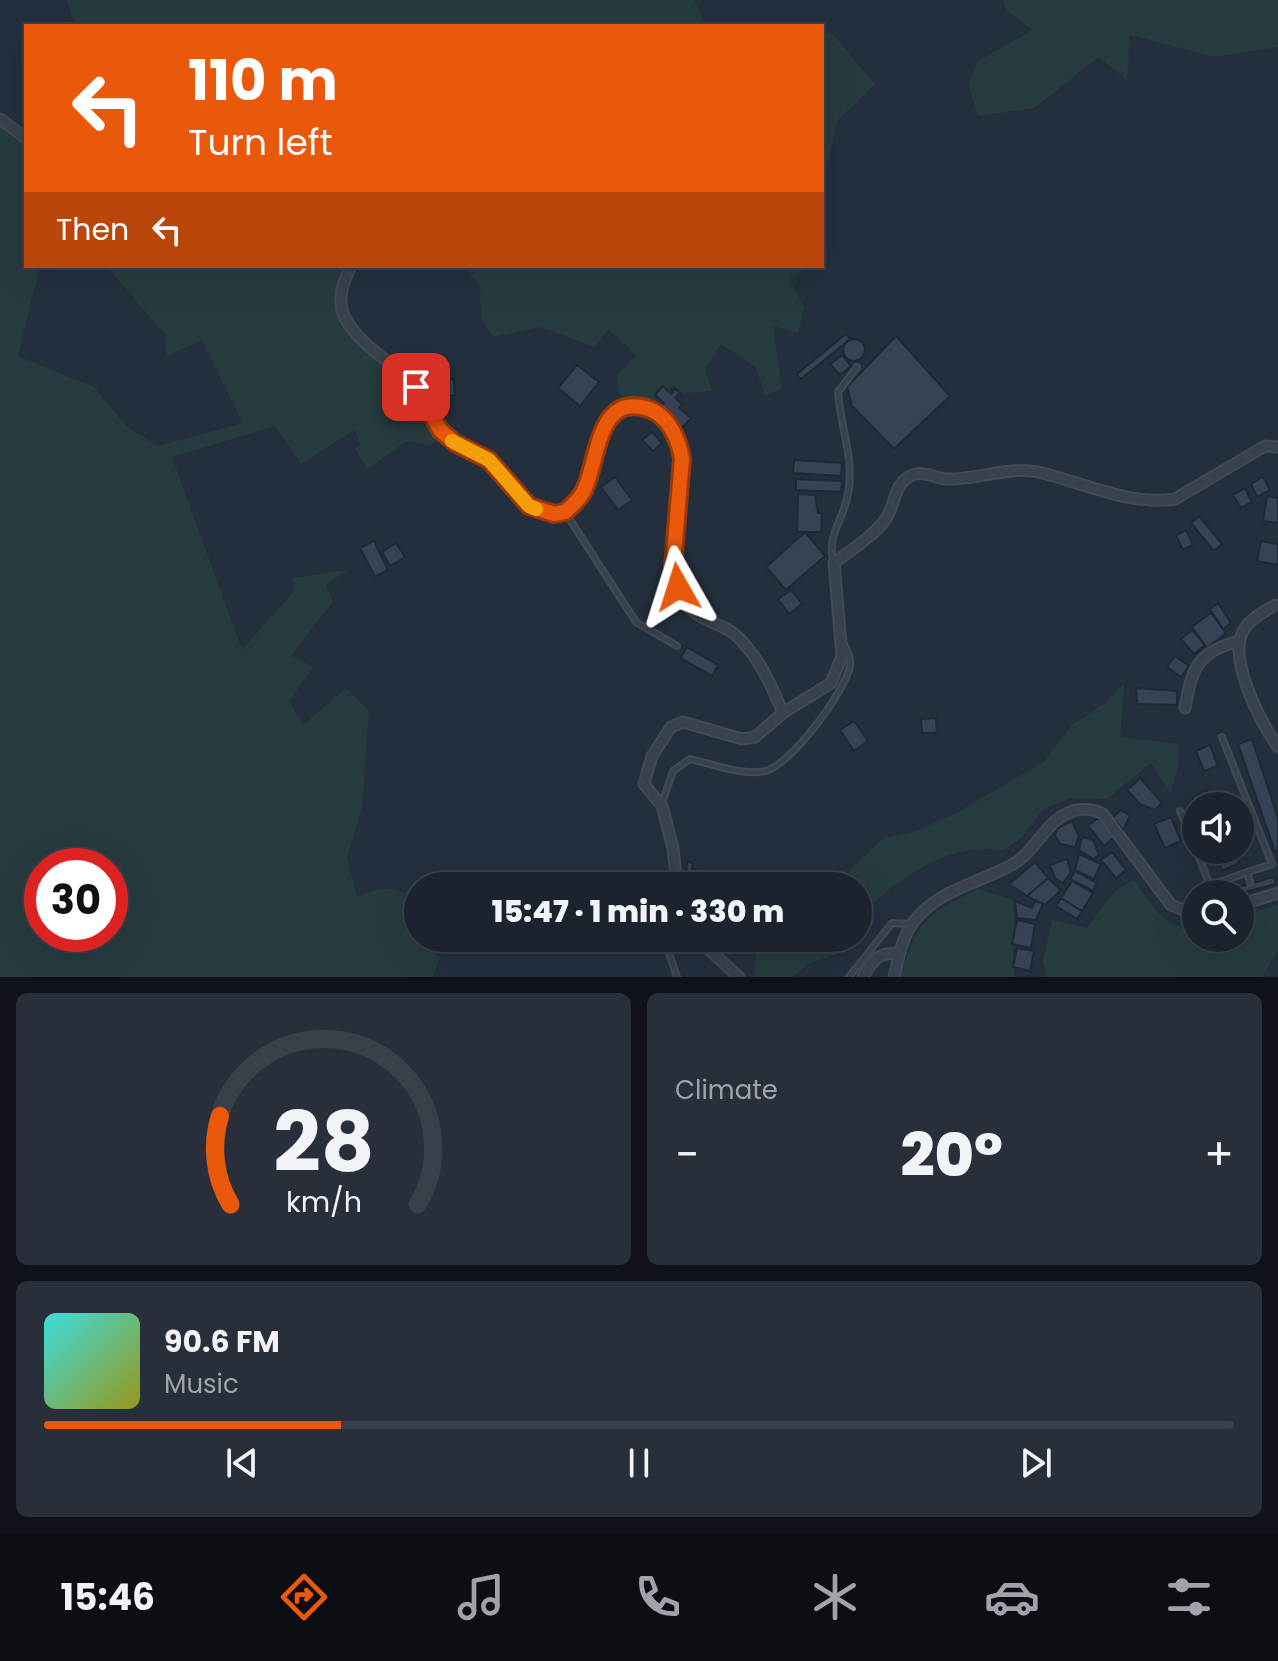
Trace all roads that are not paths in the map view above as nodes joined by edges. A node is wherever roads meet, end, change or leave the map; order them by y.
1 (0, 119) edge
2 (24, 137) edge
3 (350, 268) edge
4 (857, 367) dead end
5 (1278, 447) edge
6 (565, 512) junction
7 (834, 563) junction
8 (1277, 603) edge
9 (840, 636) junction
10 (1239, 641) junction
11 (677, 646) dead end
12 (1185, 708) dead end
13 (783, 713) junction
14 (1222, 737) dead end
15 (1278, 747) edge
16 (662, 806) junction
17 (1180, 811) dead end
18 (675, 872) edge
19 (1247, 872) junction
20 (1249, 880) edge
21 (1278, 893) edge
22 (1254, 896) edge
23 (1182, 909) edge
24 (911, 925) junction
25 (669, 952) edge
26 (711, 952) edge
27 (900, 953) junction
28 (677, 977) edge
29 (739, 977) edge
30 (849, 977) edge
31 (863, 977) edge
32 (894, 977) edge

1 - 2 street
3 - 6 street
4 - 7 lane
5 - 7 street
6 - 11 lane
6 - 13 street
7 - 9 street
8 - 10 street
9 - 13 street
9 - 16 lane
10 - 12 street
10 - 15 street
13 - 16 street
14 - 19 lane
16 - 18 street
17 - 19 lane
19 - 20 lane
21 - 22 street
23 - 24 street
24 - 27 street
24 - 30 lane
25 - 28 lane
26 - 29 street
27 - 31 street
27 - 32 street

